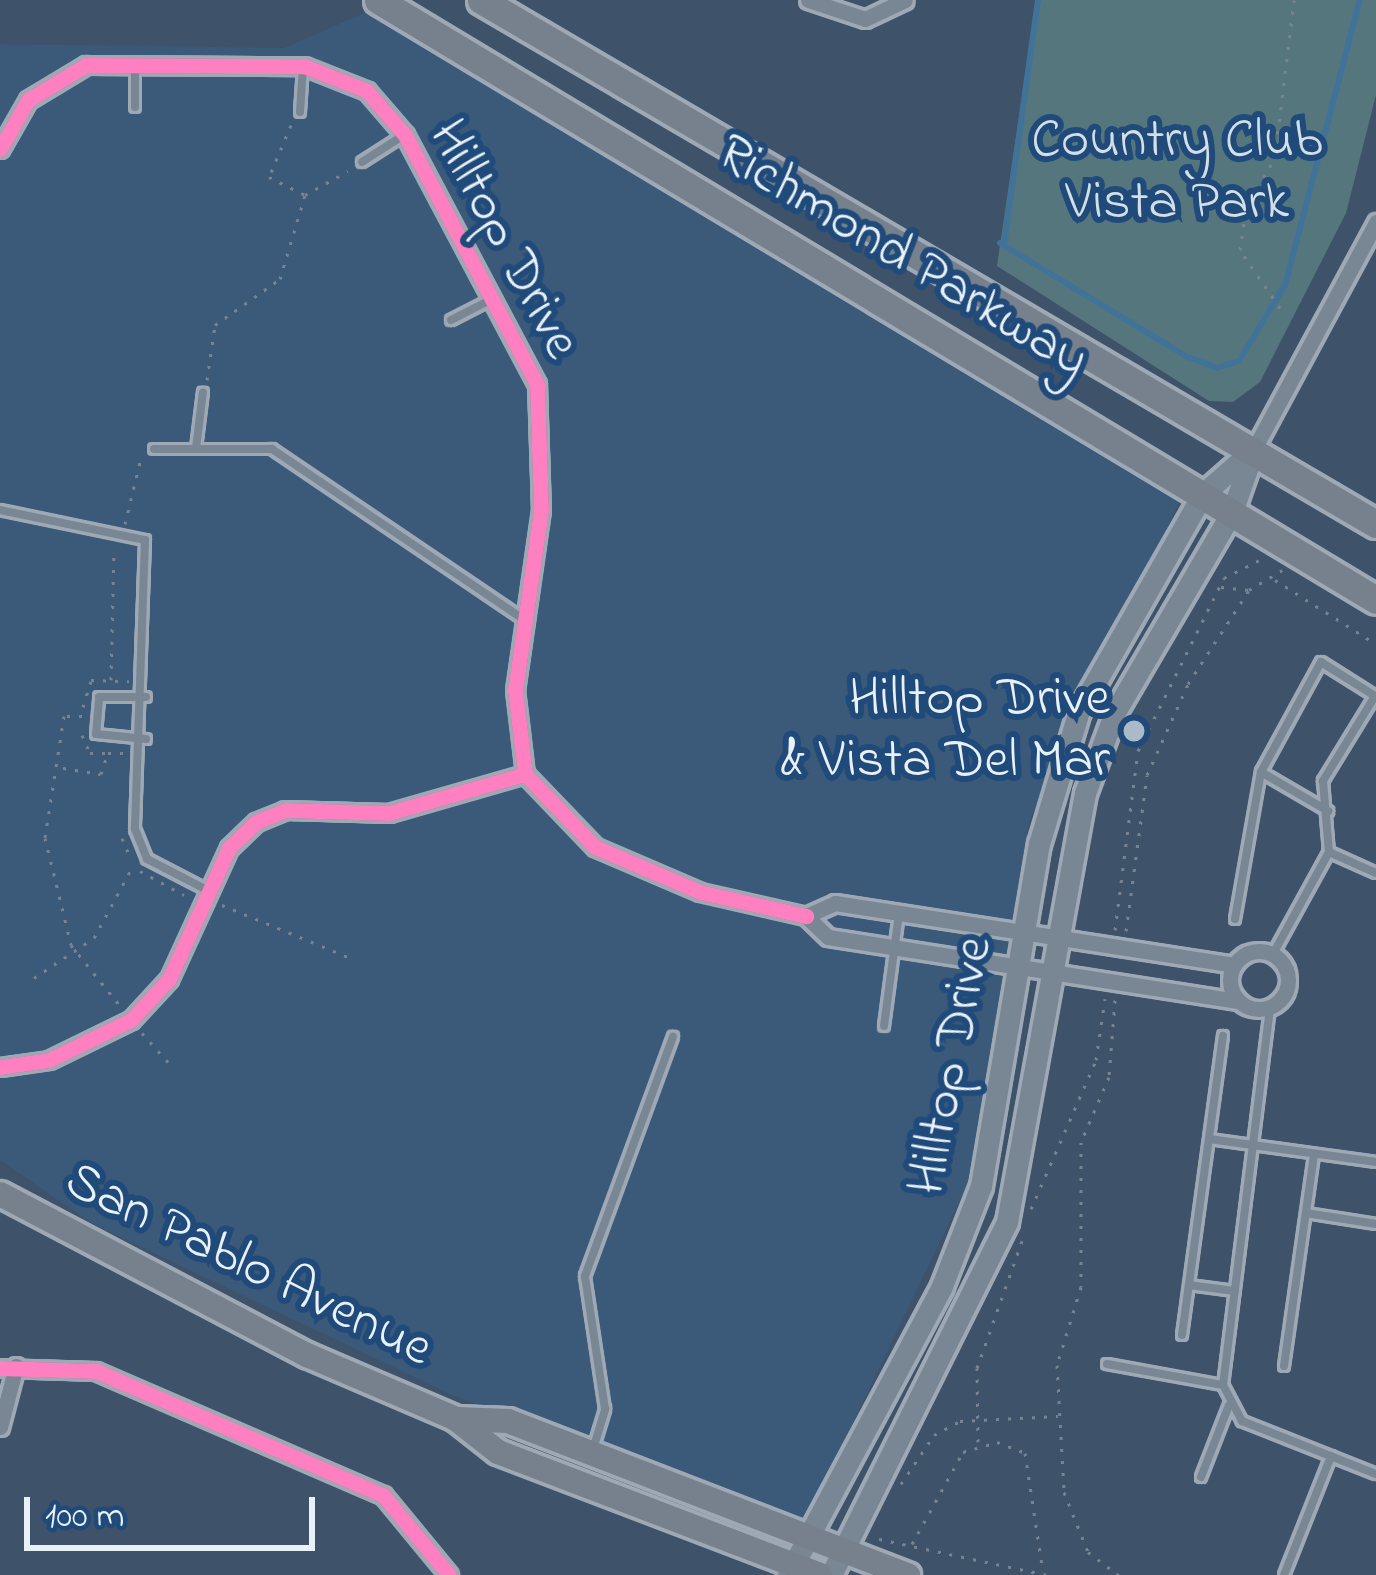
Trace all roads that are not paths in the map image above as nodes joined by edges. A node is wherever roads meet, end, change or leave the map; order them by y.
1 (378, 0) edge
2 (482, 0) edge
3 (808, 0) edge
4 (905, 0) edge
5 (135, 60) junction
6 (304, 66) junction
7 (135, 107) dead end
8 (296, 111) road end
9 (405, 135) junction
10 (0, 149) edge
11 (362, 163) road end
12 (1376, 222) edge
13 (495, 297) junction
14 (451, 320) dead end
15 (203, 392) road end
16 (196, 448) junction
17 (154, 449) road end
18 (1254, 449) junction
19 (1203, 494) junction
20 (0, 510) edge
21 (1232, 512) junction
22 (1376, 524) edge
23 (1376, 600) edge
24 (523, 619) junction
25 (146, 697) junction
26 (146, 739) junction
27 (1261, 772) junction
28 (526, 774) junction
29 (1329, 811) junction
30 (1329, 852) junction
31 (1376, 873) edge
32 (209, 891) junction
33 (899, 911) junction
34 (806, 916) junction
35 (1235, 919) dead end
36 (1024, 932) junction
37 (1058, 940) junction
38 (894, 948) junction
39 (1273, 954) junction
40 (1234, 965) junction
41 (1020, 968) junction
42 (1054, 975) junction
43 (1238, 1000) junction
44 (1270, 1008) junction
45 (884, 1026) dead end
46 (1223, 1036) dead end
47 (673, 1037) dead end
48 (0, 1067) edge
49 (1209, 1139) junction
50 (1254, 1145) junction
51 (1314, 1154) junction
52 (1376, 1162) edge
53 (0, 1194) edge
54 (1306, 1214) junction
55 (1376, 1223) edge
56 (1189, 1285) junction
57 (1235, 1291) junction
58 (1182, 1335) dead end
59 (1107, 1364) dead end
60 (1284, 1366) dead end
61 (8, 1367) edge
62 (1223, 1384) junction
63 (1229, 1405) junction
64 (456, 1419) junction
65 (0, 1427) edge
66 (592, 1454) junction
67 (1331, 1456) junction
68 (1376, 1474) edge
69 (1202, 1477) dead end
70 (812, 1538) junction
71 (845, 1551) junction
72 (791, 1570) edge
73 (448, 1575) edge
74 (820, 1575) edge
75 (831, 1575) edge
76 (908, 1575) edge
77 (1284, 1575) edge

1 - 19 highway, Richmond Parkway
2 - 18 highway, Richmond Parkway
3 - 4 street
5 - 6 street, Hilltop Drive
5 - 7 lane
5 - 10 street, Hilltop Drive
6 - 8 lane
6 - 9 street, Hilltop Drive
9 - 11 lane
9 - 13 street, Hilltop Drive
12 - 18 street, Hilltop Drive
13 - 14 lane
13 - 24 street, Hilltop Drive
15 - 16 lane
16 - 17 lane
16 - 24 lane
18 - 19 main road, Hilltop Drive
18 - 21 main road, Hilltop Drive
18 - 22 highway, Richmond Parkway
19 - 21 highway, Richmond Parkway
19 - 36 main road, Hilltop Drive
20 - 25 lane
21 - 23 highway, Richmond Parkway
21 - 37 main road, Hilltop Drive
24 - 28 street, Hilltop Drive
25 - 26 lane
25 - 26 lane
26 - 32 lane
27 - 29 lane
27 - 29 lane
27 - 35 lane
28 - 32 street
28 - 34 street
29 - 30 lane
30 - 31 lane
30 - 39 lane
32 - 48 street
33 - 34 street
33 - 36 street
33 - 38 lane
34 - 38 street
36 - 37 street
36 - 41 main road, Hilltop Drive
37 - 40 street
37 - 42 main road, Hilltop Drive
38 - 41 street
38 - 45 lane
39 - 40 street
39 - 44 street
40 - 43 street
41 - 42 street
41 - 70 main road, Hilltop Drive
42 - 43 street
42 - 71 main road, Hilltop Drive
43 - 44 street
44 - 50 lane
46 - 49 lane
47 - 66 lane
49 - 50 lane
49 - 56 lane
50 - 51 lane
50 - 57 lane
51 - 52 lane
51 - 54 lane
53 - 64 main road, San Pablo Avenue
54 - 55 lane
54 - 60 lane
56 - 57 lane
56 - 58 lane
57 - 62 lane
59 - 62 lane
61 - 65 street
61 - 73 street
62 - 63 lane
63 - 67 lane
63 - 69 lane
64 - 66 main road, San Pablo Avenue
64 - 72 main road, San Pablo Avenue
66 - 70 main road, San Pablo Avenue
67 - 68 lane
67 - 77 lane
70 - 71 main road, San Pablo Avenue
70 - 72 main road, Hilltop Drive
71 - 75 main road, Hilltop Drive
71 - 76 main road, San Pablo Avenue
72 - 74 main road, San Pablo Avenue

